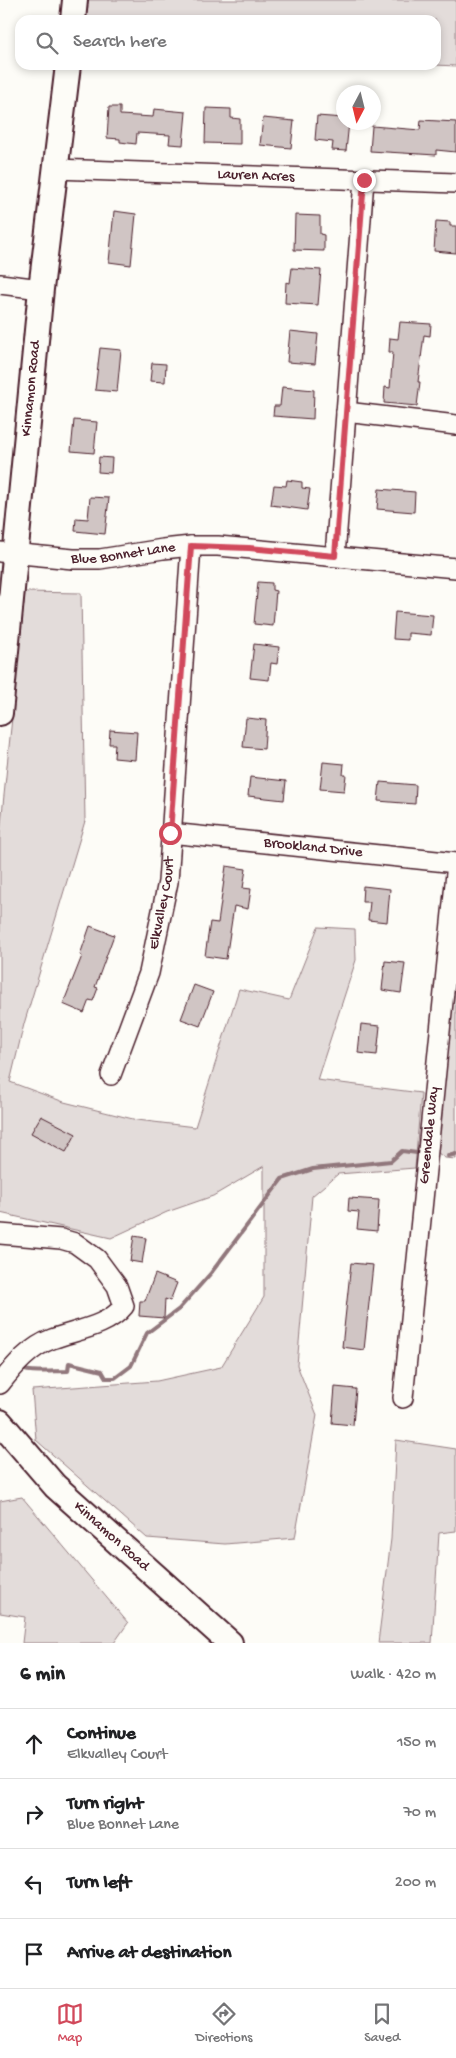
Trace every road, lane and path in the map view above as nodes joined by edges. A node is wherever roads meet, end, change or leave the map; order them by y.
1 (75, 0) edge
2 (74, 15) edge
3 (67, 70) edge
4 (55, 169) junction
5 (364, 180) junction
6 (456, 183) edge
7 (0, 284) edge
8 (40, 289) junction
9 (346, 412) junction
10 (456, 425) edge
11 (191, 546) junction
12 (7, 553) edge
13 (335, 556) junction
14 (456, 568) edge
15 (0, 713) edge
16 (170, 833) junction
17 (456, 863) edge
18 (456, 873) edge
19 (111, 1075) dead end
20 (0, 1234) edge
21 (0, 1384) edge
22 (403, 1398) dead end
23 (0, 1422) edge
24 (230, 1643) edge

1 - 2 main road
3 - 4 main road, Kinnamon Road
4 - 5 street, Lauren Acres
4 - 8 main road, Kinnamon Road
5 - 6 street, Lauren Acres
5 - 9 street
7 - 8 street
8 - 12 main road, Kinnamon Road
9 - 10 street
9 - 13 street
11 - 12 street, Blue Bonnet Lane
11 - 13 street, Blue Bonnet Lane
11 - 16 street, Elkvalley Court
12 - 15 main road, Kinnamon Road
13 - 14 street, Blue Bonnet Lane
16 - 17 street, Brookland Drive
16 - 19 street, Elkvalley Court
18 - 22 street, Greendale Way
20 - 21 street
23 - 24 main road, Kinnamon Road

